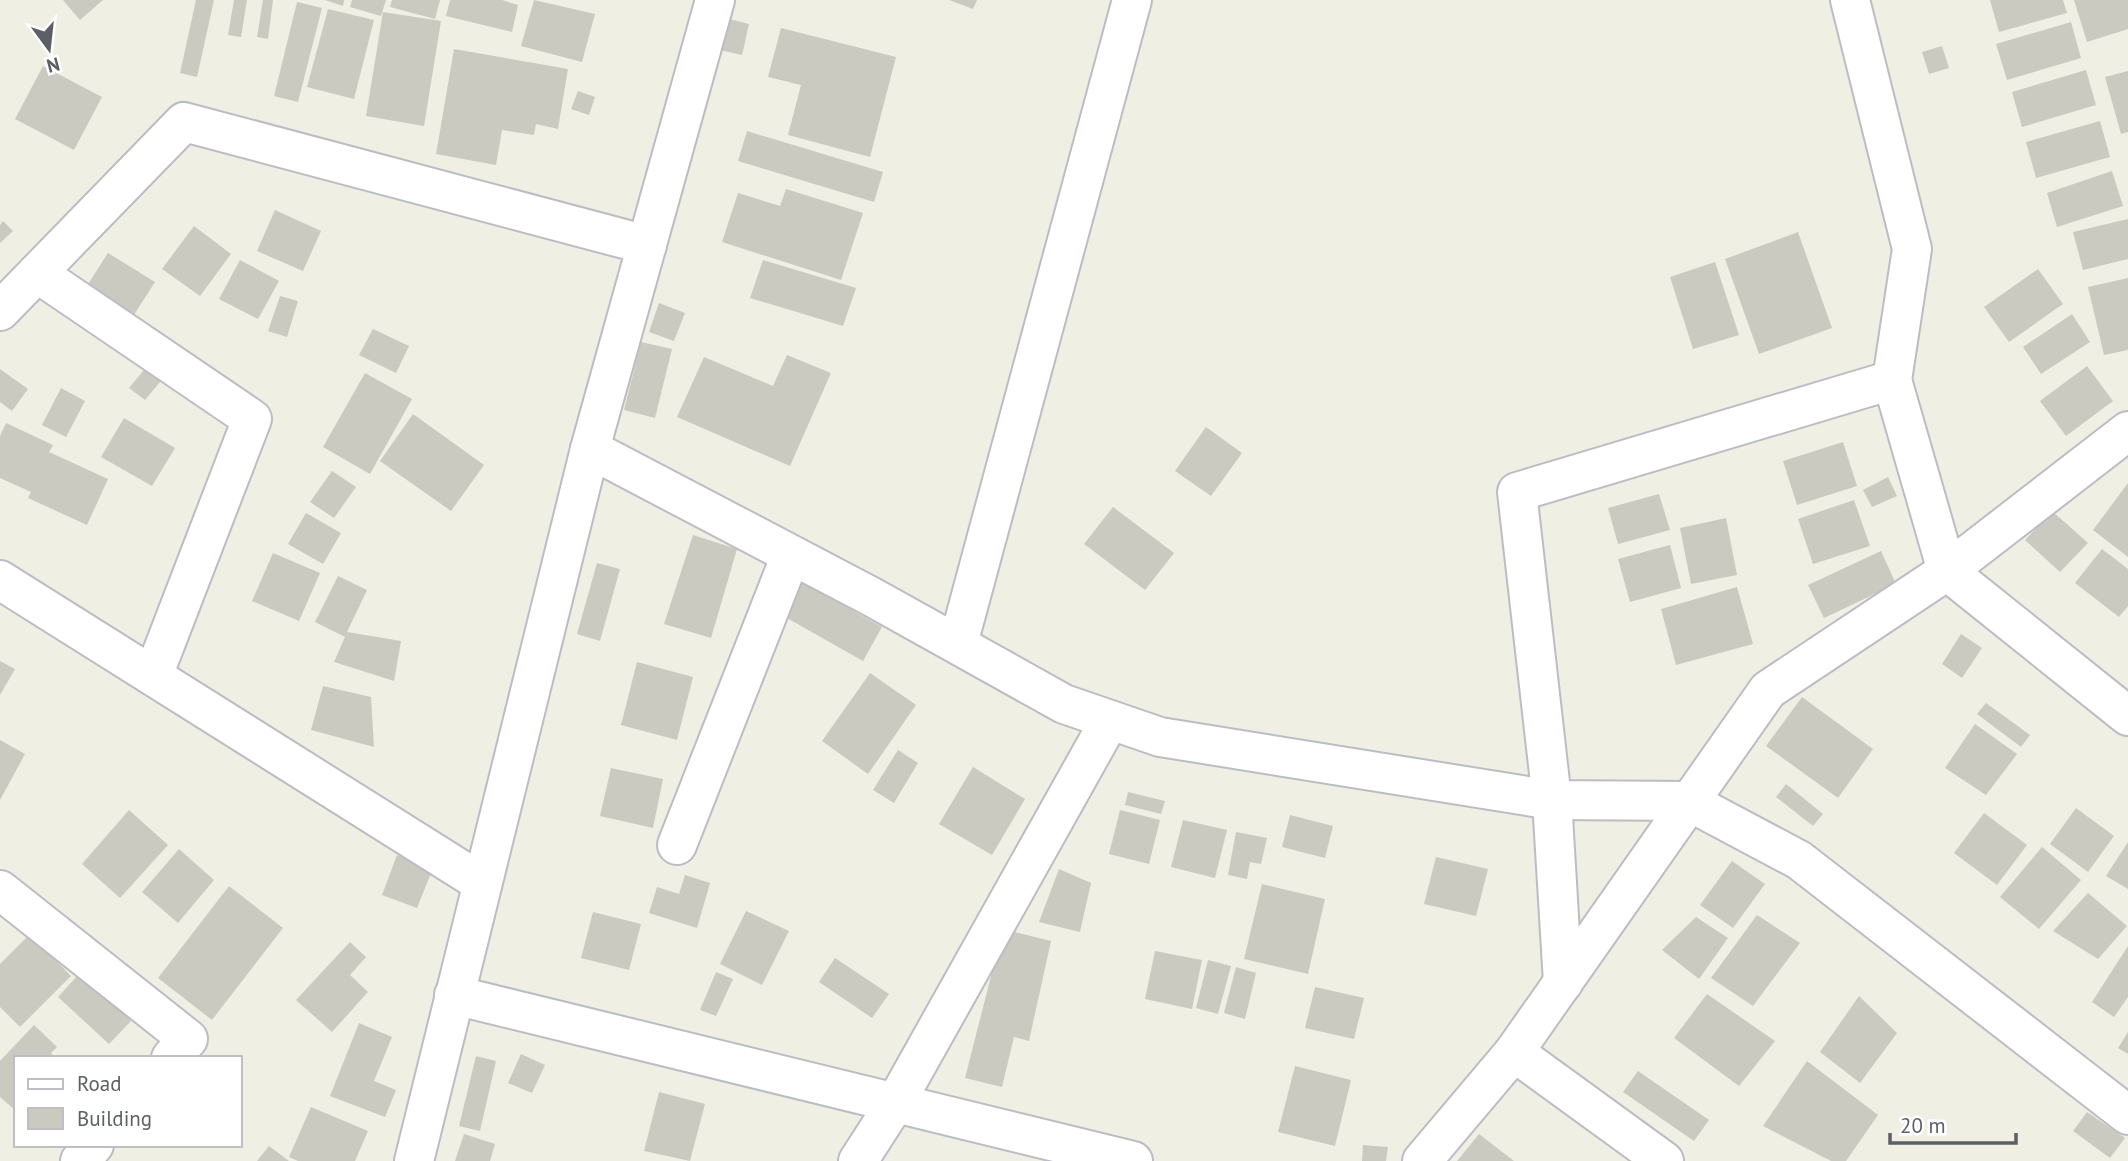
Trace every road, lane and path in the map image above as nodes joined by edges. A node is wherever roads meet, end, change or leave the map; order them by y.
1 (715, 0) edge
2 (1132, 0) edge
3 (1850, 0) edge
4 (647, 245) junction
5 (37, 273) junction
6 (0, 311) edge
7 (1892, 380) junction
8 (2128, 431) edge
9 (590, 449) junction
10 (791, 555) junction
11 (1947, 571) junction
12 (0, 580) edge
13 (958, 644) junction
14 (153, 676) junction
15 (2128, 716) edge
16 (1110, 720) junction
17 (1552, 800) junction
18 (1688, 801) junction
19 (677, 845) dead end
20 (482, 883) junction
21 (0, 890) edge
22 (1563, 983) junction
23 (454, 995) junction
24 (1514, 1052) junction
25 (173, 1056) edge
26 (895, 1102) junction
27 (2128, 1115) edge
28 (92, 1147) edge
29 (80, 1161) edge
30 (414, 1161) edge
31 (858, 1161) edge
32 (1133, 1161) edge
33 (1422, 1161) edge
34 (1664, 1161) edge

1 - 4 street
2 - 13 street
3 - 7 street
4 - 5 street
4 - 9 street
5 - 6 street
5 - 14 street
7 - 11 street
7 - 17 street
8 - 11 street
9 - 10 street
9 - 20 street
10 - 13 street
10 - 19 street
11 - 15 street
11 - 18 street
12 - 14 street
13 - 16 street
14 - 20 street
16 - 17 street
16 - 26 street
17 - 18 street
17 - 22 street
18 - 22 street
18 - 27 street
20 - 23 street
21 - 25 street
22 - 24 street
23 - 26 street
23 - 30 street
24 - 33 street
24 - 34 street
26 - 31 street
26 - 32 street
28 - 29 street

